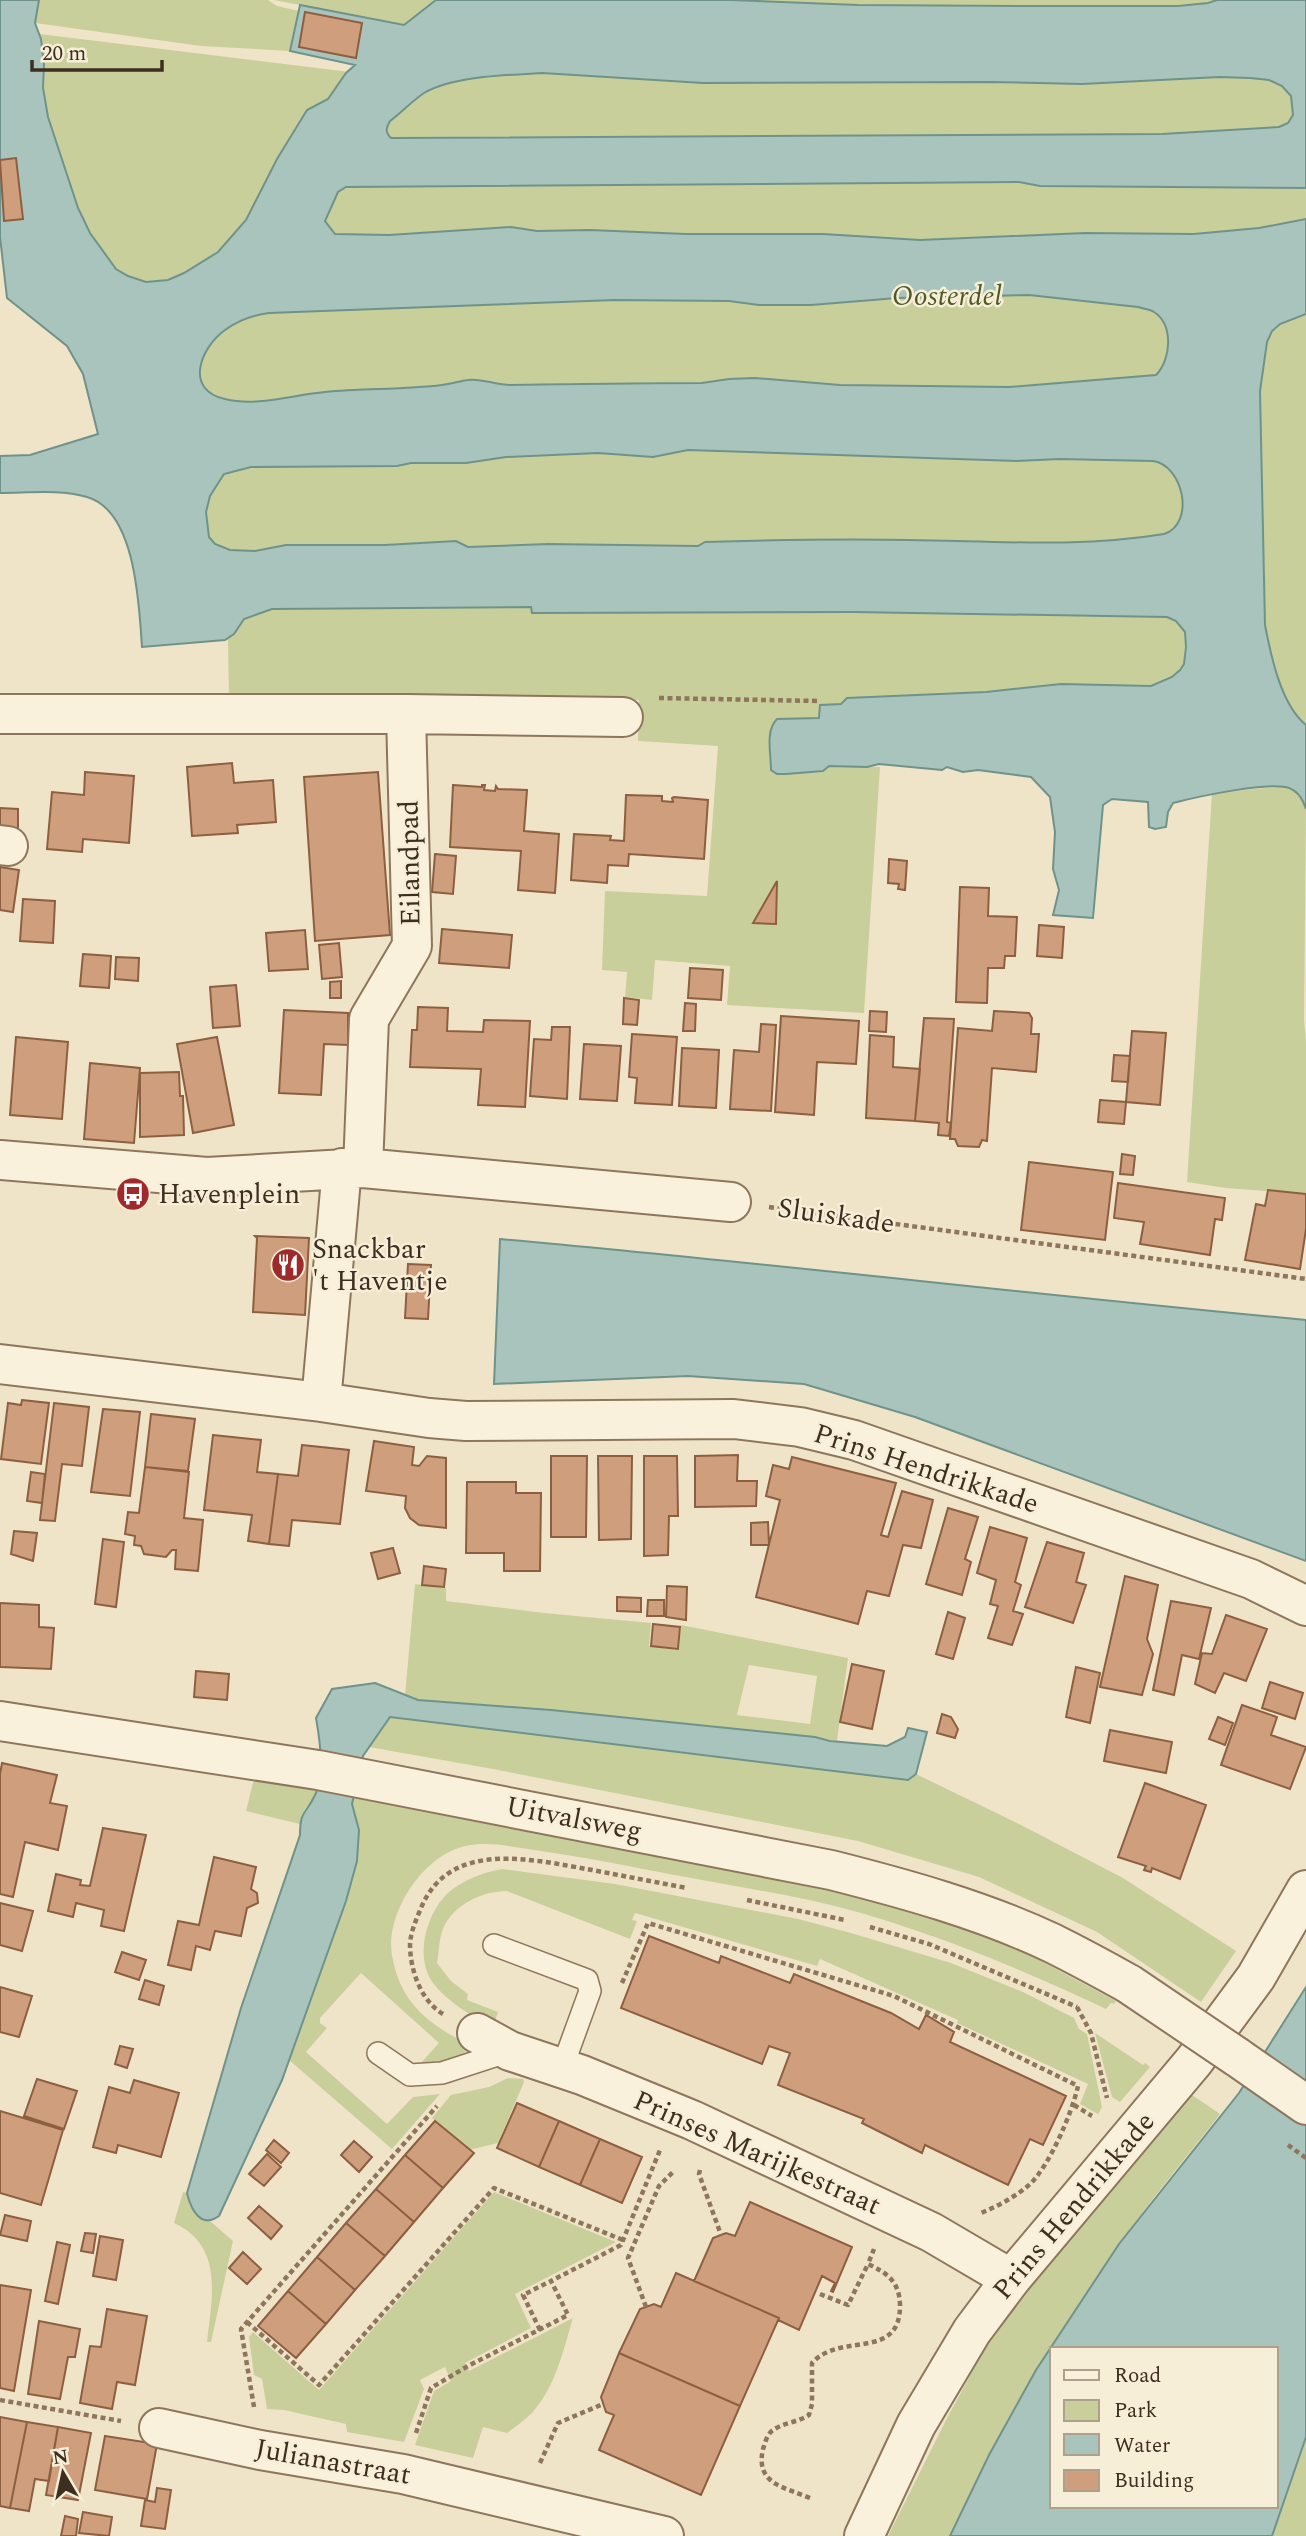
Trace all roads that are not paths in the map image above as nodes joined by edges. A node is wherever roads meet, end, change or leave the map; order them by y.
1 (0, 714) edge
2 (406, 714) junction
3 (623, 718) road end
4 (0, 1160) edge
5 (353, 1168) junction
6 (731, 1202) road end
7 (0, 1364) edge
8 (321, 1402) junction
9 (1306, 1606) edge
10 (0, 1721) edge
11 (1306, 1890) edge
12 (494, 1945) dead end
13 (477, 2033) road end
14 (510, 2051) junction
15 (377, 2053) dead end
16 (562, 2068) junction
17 (1306, 2105) edge
18 (1011, 2279) junction
19 (159, 2428) road end
20 (664, 2536) edge
21 (863, 2536) edge

1 - 2 street
2 - 3 street
2 - 5 street, Eilandpad
4 - 5 street
5 - 6 street
5 - 8 street
7 - 8 street
8 - 9 street, Prins Hendrikkade
10 - 17 street, Uitvalsweg, bridge
11 - 18 street, Prins Hendrikkade
12 - 16 lane
13 - 14 street, Prinses Marijkestraat
14 - 15 lane
14 - 16 street, Prinses Marijkestraat
16 - 18 street, Prinses Marijkestraat
18 - 21 street, Prins Hendrikkade
19 - 20 street, Julianastraat

